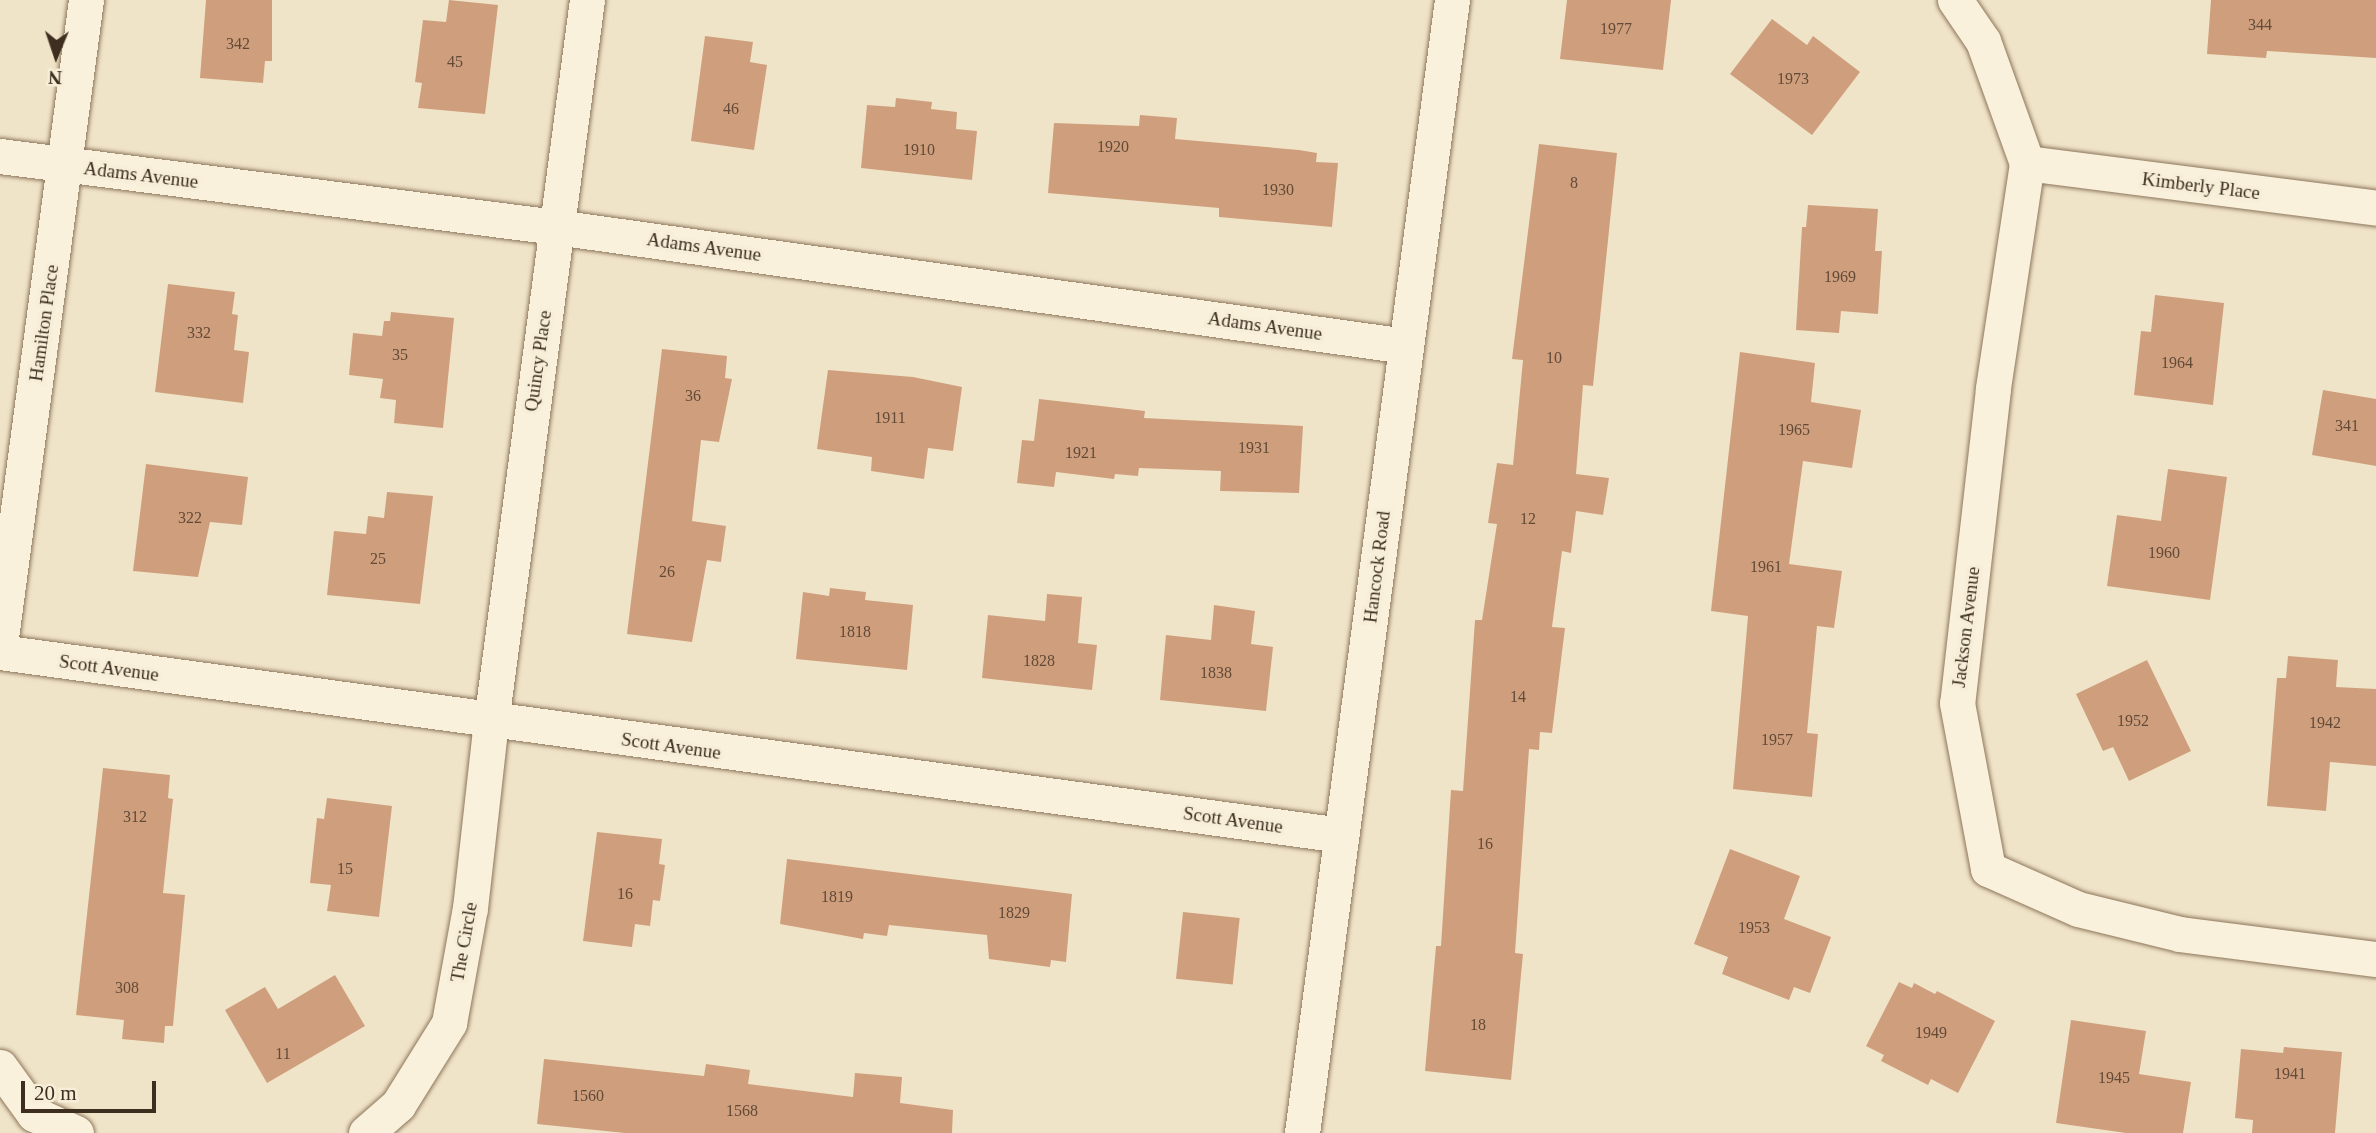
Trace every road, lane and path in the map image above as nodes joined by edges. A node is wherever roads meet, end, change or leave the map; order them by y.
1 (86, 0) edge
2 (587, 0) edge
3 (1452, 0) edge
4 (1955, 0) edge
5 (0, 156) edge
6 (2027, 163) junction
7 (66, 165) junction
8 (2376, 208) edge
9 (556, 227) junction
10 (1406, 346) junction
11 (0, 645) edge
12 (0, 652) edge
13 (491, 722) junction
14 (1342, 835) junction
15 (2376, 959) edge
16 (0, 1067) edge
17 (76, 1133) edge
18 (366, 1133) edge
19 (1302, 1133) edge

1 - 7 street, Hamilton Place
2 - 9 street, Quincy Place
3 - 10 street, Hancock Road
4 - 6 street, Jackson Avenue
5 - 7 street, Adams Avenue
6 - 8 street, Kimberly Place
6 - 15 street, Jackson Avenue
7 - 9 street, Adams Avenue
7 - 11 street, Hamilton Place
9 - 10 street, Adams Avenue
9 - 13 street, Quincy Place
10 - 14 street, Hancock Road
12 - 13 street, Scott Avenue
13 - 14 street, Scott Avenue
13 - 18 street, The Circle
14 - 19 street, Hancock Road
16 - 17 street

